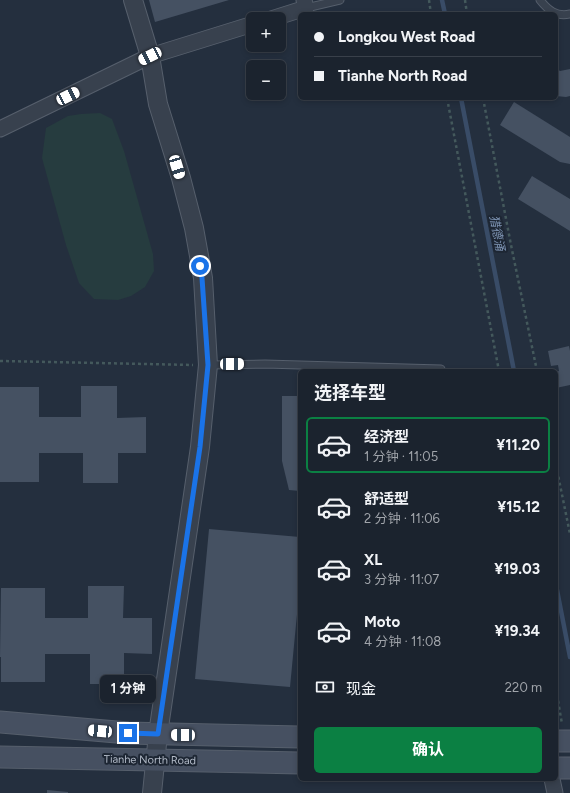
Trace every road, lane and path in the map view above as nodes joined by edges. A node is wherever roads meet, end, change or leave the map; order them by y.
1 (133, 0) edge
2 (340, 0) edge
3 (429, 0) edge
4 (465, 0) edge
5 (540, 0) edge
6 (305, 4) edge
7 (286, 12) edge
8 (431, 12) edge
9 (468, 12) edge
10 (554, 12) edge
11 (558, 13) edge
12 (570, 14) edge
13 (246, 26) edge
14 (150, 56) junction
15 (447, 100) edge
16 (483, 100) edge
17 (0, 129) edge
18 (0, 361) edge
19 (208, 365) junction
20 (441, 369) dead end
21 (499, 369) edge
22 (537, 369) edge
23 (558, 476) edge
24 (570, 534) edge
25 (558, 702) edge
26 (0, 722) edge
27 (158, 734) junction
28 (298, 737) edge
29 (564, 741) edge
30 (0, 757) edge
31 (156, 760) junction
32 (298, 763) edge
33 (562, 771) edge
34 (152, 793) edge
35 (555, 793) edge

1 - 14 street
2 - 6 lane
3 - 8 path
4 - 9 path
5 - 10 lane
6 - 7 street
11 - 12 lane
13 - 14 street
14 - 17 street
14 - 19 street
15 - 21 path
16 - 22 path
18 - 19 path
19 - 20 lane
19 - 27 street
23 - 24 path
25 - 29 path
26 - 27 main road
27 - 28 main road
27 - 31 street
30 - 31 main road, Tianhe North Road
31 - 32 main road, Tianhe North Road
31 - 34 street
33 - 35 street

